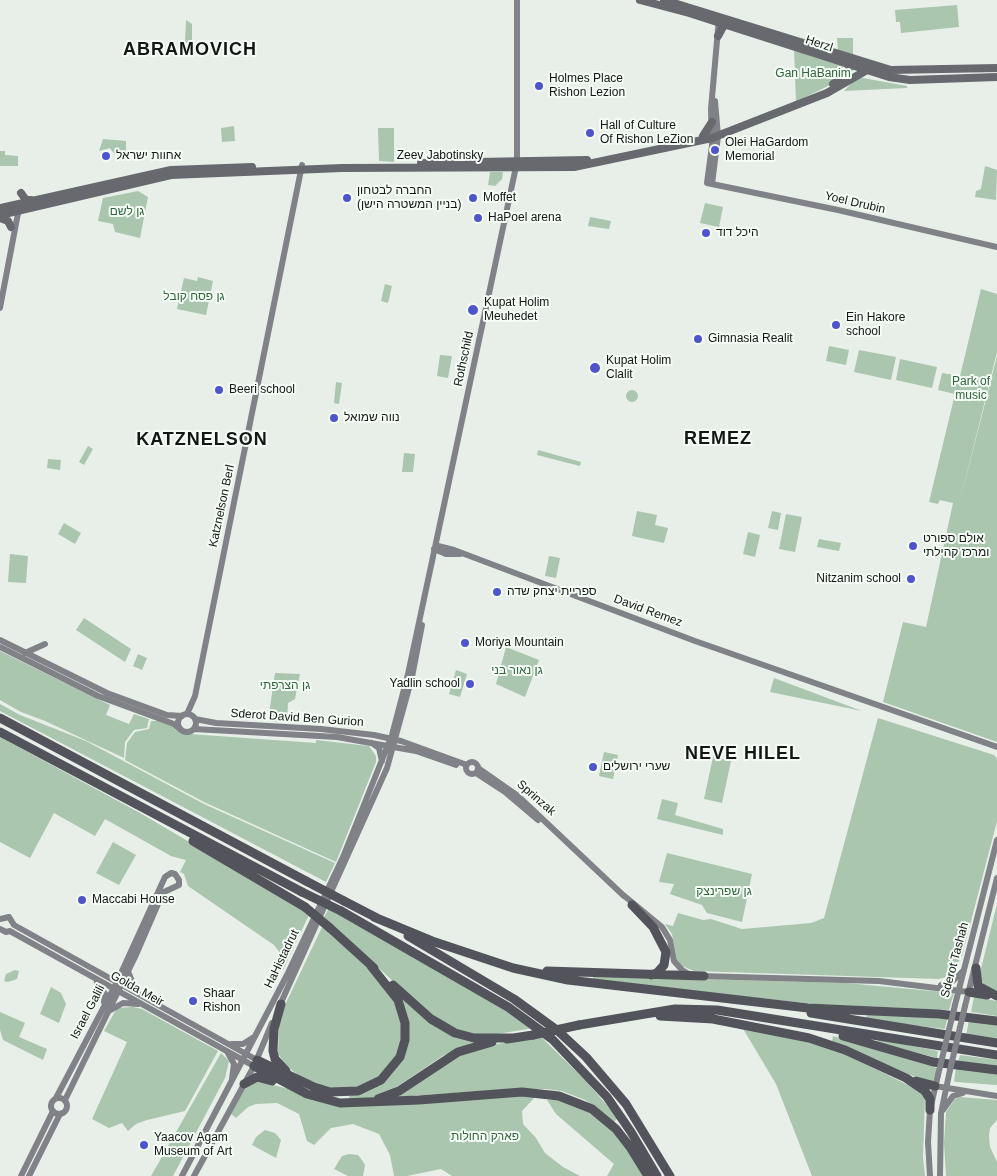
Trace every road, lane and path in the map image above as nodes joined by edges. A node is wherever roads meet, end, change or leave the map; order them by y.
1 (640, 0) edge
2 (664, 0) edge
3 (517, 1) edge
4 (721, 22) junction
5 (718, 36) joint
6 (853, 64) junction
7 (997, 68) edge
8 (867, 70) junction
9 (997, 77) edge
10 (843, 84) junction
11 (714, 92) junction
12 (712, 122) junction
13 (714, 137) junction
14 (703, 138) junction
15 (574, 152) dead end
16 (585, 160) junction
17 (517, 165) junction
18 (302, 168) junction
19 (710, 184) junction
20 (21, 193) dead end
21 (33, 201) junction
22 (0, 208) edge
23 (17, 209) junction
24 (0, 216) edge
25 (11, 227) junction
26 (997, 247) edge
27 (0, 285) edge
28 (0, 308) edge
29 (436, 547) junction
30 (0, 640) edge
31 (45, 644) dead end
32 (0, 647) edge
33 (25, 653) junction
34 (189, 716) junction
35 (398, 716) junction
36 (0, 718) edge
37 (194, 728) junction
38 (181, 730) junction
39 (0, 732) edge
40 (374, 735) junction
41 (366, 741) junction
42 (393, 742) junction
43 (997, 748) edge
44 (416, 751) junction
45 (467, 767) junction
46 (384, 768) junction
47 (477, 771) junction
48 (123, 798) junction
49 (997, 840) edge
50 (997, 878) edge
51 (164, 881) junction
52 (170, 889) junction
53 (636, 906) junction
54 (374, 917) junction
55 (0, 918) edge
56 (12, 928) junction
57 (0, 929) edge
58 (967, 963) junction
59 (371, 966) junction
60 (512, 968) junction
61 (976, 968) junction
62 (126, 970) junction
63 (103, 974) junction
64 (645, 975) junction
65 (704, 976) junction
66 (93, 977) junction
67 (929, 986) junction
68 (118, 987) junction
69 (959, 989) junction
70 (969, 992) junction
71 (136, 993) junction
72 (997, 997) edge
73 (746, 1002) junction
74 (281, 1004) junction
75 (103, 1006) junction
76 (146, 1006) junction
77 (108, 1012) junction
78 (621, 1018) junction
79 (785, 1020) junction
80 (997, 1021) edge
81 (258, 1032) junction
82 (513, 1038) junction
83 (997, 1043) edge
84 (228, 1044) junction
85 (221, 1048) junction
86 (997, 1055) edge
87 (245, 1057) junction
88 (255, 1063) junction
89 (997, 1070) edge
90 (906, 1078) junction
91 (244, 1084) junction
92 (296, 1084) junction
93 (231, 1085) junction
94 (936, 1086) junction
95 (945, 1089) junction
96 (965, 1093) junction
97 (997, 1096) edge
98 (56, 1098) junction
99 (66, 1100) junction
100 (358, 1103) junction
101 (930, 1110) junction
102 (53, 1111) junction
103 (941, 1113) junction
104 (60, 1114) junction
105 (21, 1176) edge
106 (29, 1176) edge
107 (182, 1176) edge
108 (194, 1176) edge
109 (648, 1176) edge
110 (656, 1176) edge
111 (670, 1176) edge
112 (930, 1176) edge
113 (940, 1176) edge

1 - 4 main road, Herzl
2 - 4 main road, Herzl
3 - 17 street, Rothschild
4 - 5 main road
4 - 6 main road, Herzl
5 - 11 street
6 - 7 main road, Herzl
6 - 8 main road, Herzl
6 - 10 main road
6 - 13 main road, Zeev Jabotinsky
8 - 9 main road, Herzl
8 - 10 main road, Zeev Jabotinsky
10 - 13 main road, Zeev Jabotinsky
11 - 12 street
11 - 13 street
12 - 13 street
12 - 14 main road
13 - 14 main road
13 - 14 main road, Zeev Jabotinsky
13 - 19 street
13 - 19 street
14 - 16 main road, Zeev Jabotinsky
14 - 17 main road, Zeev Jabotinsky
15 - 16 main road
16 - 17 main road, Zeev Jabotinsky
17 - 18 main road, Zeev Jabotinsky
17 - 29 street, Rothschild
18 - 21 main road, Zeev Jabotinsky
18 - 23 main road, Zeev Jabotinsky
18 - 34 street, Katznelson Berl
19 - 26 street, Yoel Drubin
20 - 21 main road
21 - 23 main road, Zeev Jabotinsky
22 - 23 main road, Zeev Jabotinsky
23 - 24 main road, Zeev Jabotinsky
23 - 25 street
23 - 28 street
24 - 25 main road
25 - 27 street
29 - 35 street, Rothschild
29 - 42 street, Rothschild
29 - 43 street, David Remez
30 - 33 street, Sderot David Ben Gurion
31 - 33 street
32 - 38 street
33 - 34 street, Sderot David Ben Gurion
34 - 37 street
34 - 38 street
34 - 40 street, Sderot David Ben Gurion
35 - 40 street
35 - 42 street, Rothschild
36 - 54 highway, bridge
37 - 38 street, Sderot David Ben Gurion
37 - 41 street, Sderot David Ben Gurion
39 - 48 highway
40 - 42 street, Sderot David Ben Gurion
41 - 42 street, Sderot David Ben Gurion
41 - 46 street
42 - 44 street
42 - 45 street
42 - 46 street, HaHistadrut
44 - 45 street
44 - 46 street
45 - 47 street
45 - 47 street
46 - 74 street, HaHistadrut
46 - 81 street, HaHistadrut
47 - 53 street, Sprinzak
48 - 59 highway, bridge
48 - 110 highway, bridge
49 - 58 street, Sderot Tashah
50 - 61 street, Sderot Tashah
51 - 52 street
51 - 52 street
51 - 62 street, Israel Galili
52 - 62 street, Israel Galili
53 - 64 highway
53 - 65 street, Sprinzak
54 - 60 highway
54 - 111 highway
55 - 56 street, Golda Meir
56 - 57 street, Golda Meir
56 - 63 street, Golda Meir
56 - 66 street, Golda Meir
58 - 67 street
58 - 69 street, Sderot Tashah
59 - 82 highway
59 - 92 highway
60 - 64 highway
60 - 73 highway
61 - 70 street, Sderot Tashah
61 - 72 highway
62 - 63 street
62 - 68 street, Israel Galili
62 - 71 street
63 - 68 street, Golda Meir
64 - 65 highway
65 - 67 street
66 - 68 street, Golda Meir
66 - 75 street
67 - 69 street
68 - 71 street, Golda Meir
68 - 75 street, Israel Galili
68 - 76 street, Golda Meir
68 - 77 street, Israel Galili
69 - 70 street
69 - 94 street, Sderot Tashah, bridge
70 - 72 highway
70 - 95 street, Sderot Tashah, bridge
71 - 84 street, Golda Meir
73 - 80 highway
73 - 83 highway
74 - 88 street, HaHistadrut
74 - 92 highway
75 - 98 street, Israel Galili
76 - 77 street
76 - 85 street, Golda Meir
77 - 99 street, Israel Galili
78 - 79 highway
78 - 82 highway, bridge
78 - 90 highway
79 - 86 highway
79 - 89 highway
81 - 84 street
81 - 87 street, HaHistadrut
82 - 100 highway
84 - 87 street, Golda Meir
85 - 87 street, Golda Meir
85 - 93 street
87 - 88 street, Golda Meir
87 - 93 street, HaHistadrut
88 - 91 street, HaHistadrut
88 - 92 highway
90 - 94 highway
90 - 101 highway
91 - 92 highway
91 - 108 street, HaHistadrut
92 - 100 highway
93 - 107 street, HaHistadrut
94 - 95 street
94 - 101 street, Sderot Tashah
95 - 96 street
95 - 103 street, Sderot Tashah
96 - 97 street
96 - 103 street
98 - 99 street
98 - 102 street, Israel Galili
99 - 104 street, Israel Galili
100 - 109 highway
101 - 112 street, Sderot Tashah
102 - 104 street
102 - 105 street, Israel Galili
103 - 113 street, Sderot Tashah
104 - 106 street, Israel Galili

